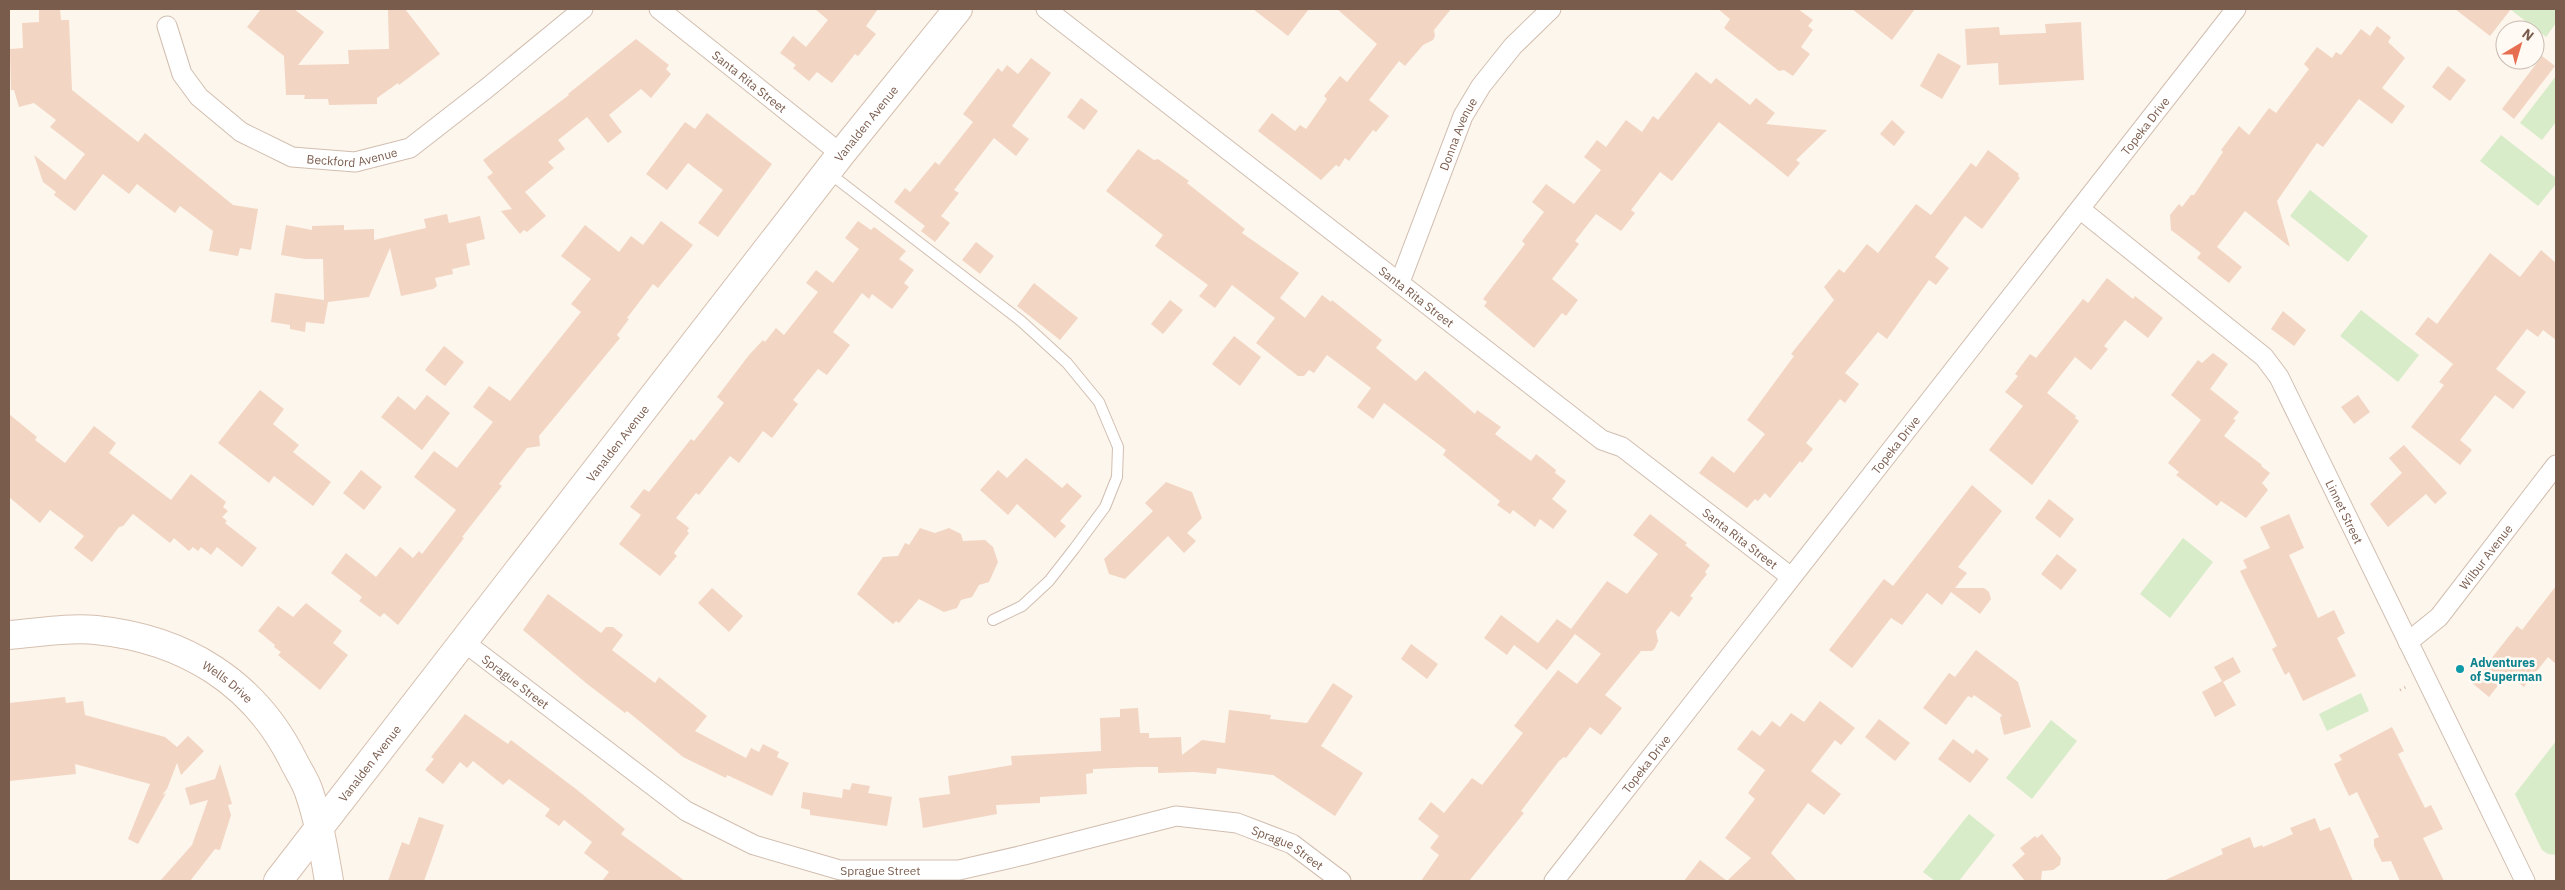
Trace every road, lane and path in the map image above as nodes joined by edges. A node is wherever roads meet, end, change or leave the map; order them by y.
1 (583, 9) edge
2 (659, 9) edge
3 (958, 9) edge
4 (1046, 9) edge
5 (1551, 9) edge
6 (2236, 9) edge
7 (167, 26) dead end
8 (835, 163) junction
9 (2080, 209) junction
10 (1400, 282) junction
11 (2556, 465) edge
12 (1791, 576) junction
13 (993, 620) dead end
14 (9, 635) edge
15 (464, 642) junction
16 (2408, 642) junction
17 (2408, 686) dead end
18 (2400, 690) dead end
19 (320, 828) junction
20 (960, 875) edge
21 (278, 881) edge
22 (329, 881) edge
23 (1341, 881) edge
24 (1554, 881) edge
25 (2525, 881) edge

1 - 7 street, Beckford Avenue
2 - 8 street, Santa Rita Street
3 - 8 main road, Vanalden Avenue
4 - 10 street, Santa Rita Street
5 - 10 street, Donna Avenue
6 - 9 street, Topeka Drive
8 - 13 lane
8 - 15 main road, Vanalden Avenue
9 - 12 street, Topeka Drive
9 - 16 street, Linnet Street
10 - 12 street, Santa Rita Street
11 - 16 street, Wilbur Avenue
12 - 24 street, Topeka Drive
14 - 19 main road, Wells Drive
15 - 19 main road, Vanalden Avenue
15 - 20 street, Sprague Street
16 - 25 street, Linnet Street
17 - 18 path
19 - 21 main road, Vanalden Avenue
19 - 22 main road, Wells Drive
20 - 23 street, Sprague Street

